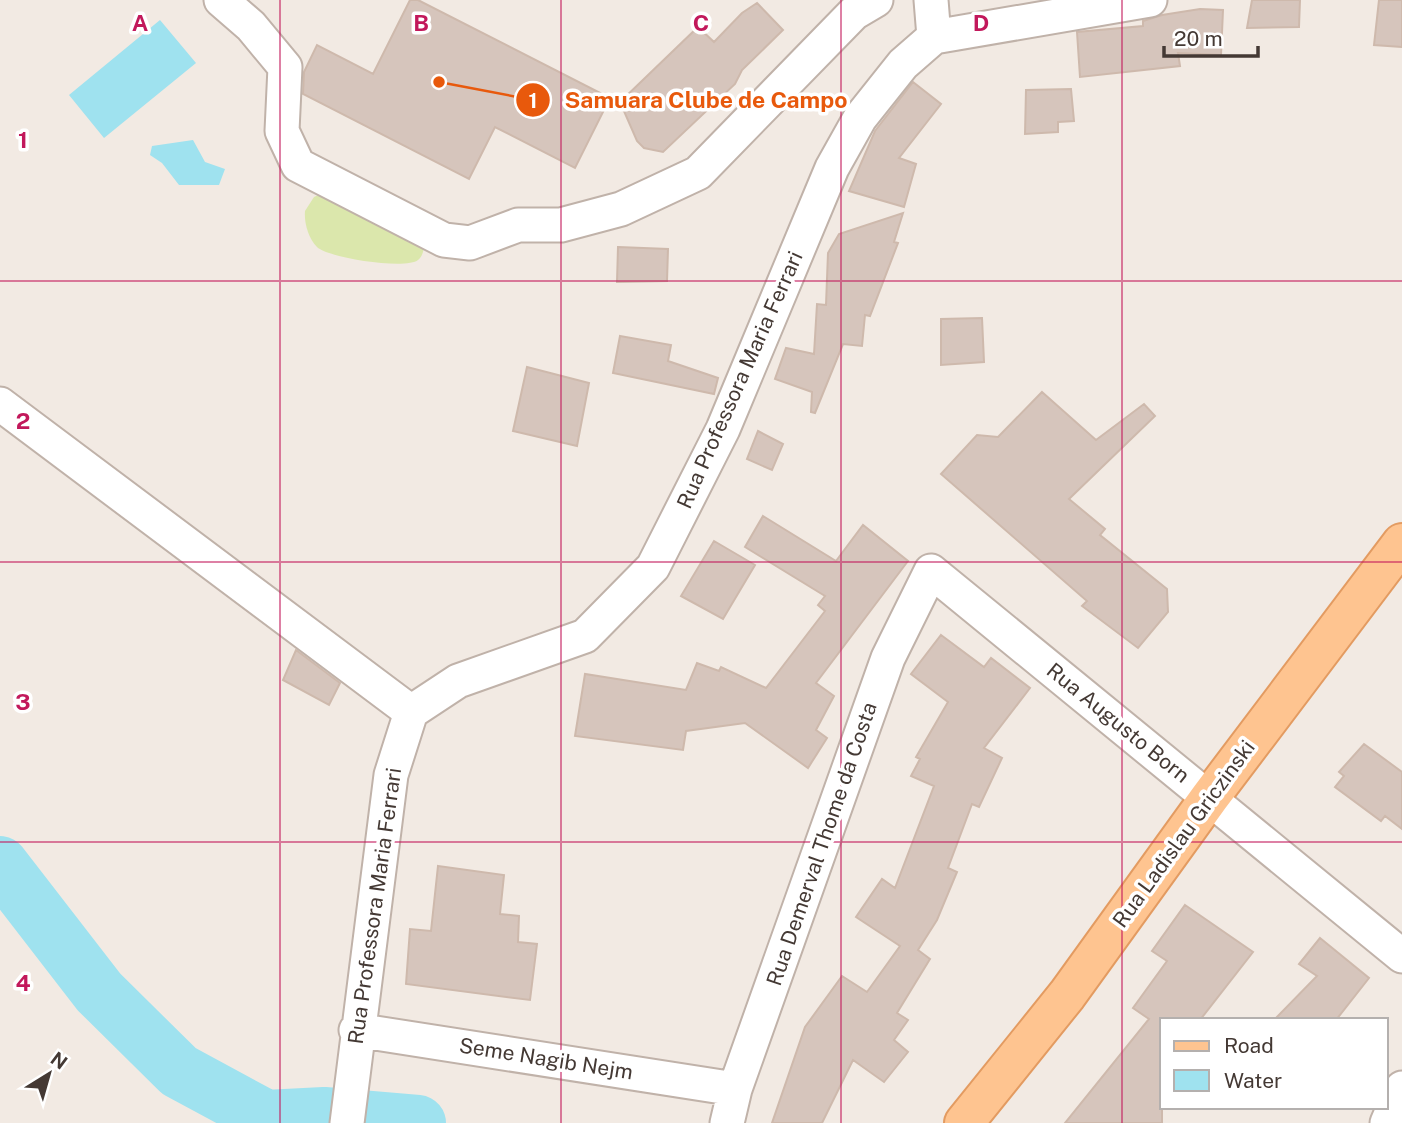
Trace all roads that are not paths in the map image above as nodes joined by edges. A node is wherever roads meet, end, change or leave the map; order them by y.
1 (222, 0) edge
2 (876, 0) edge
3 (931, 0) edge
4 (1150, 0) edge
5 (934, 37) junction
6 (0, 404) edge
7 (1402, 543) edge
8 (931, 571) joint
9 (411, 712) junction
10 (1210, 797) junction
11 (1402, 956) edge
12 (356, 1030) junction
13 (1402, 1088) edge
14 (735, 1089) junction
15 (347, 1123) edge
16 (727, 1123) edge
17 (964, 1123) edge
18 (1387, 1123) edge

1 - 2 street
3 - 5 street
4 - 5 street
5 - 9 street, Rua Professora Maria Ferrari
6 - 9 street
7 - 10 main road, Rua Ladislau Griczinski
8 - 10 street, Rua Augusto Born
8 - 14 street, Rua Demerval Thome da Costa
9 - 12 street, Rua Professora Maria Ferrari
10 - 11 street, Rua Augusto Born
10 - 17 main road, Rua Ladislau Griczinski
12 - 14 street, Seme Nagib Nejm
12 - 15 street, Rua Professora Maria Ferrari
13 - 18 street
14 - 16 street, Rua Demerval Thome da Costa

